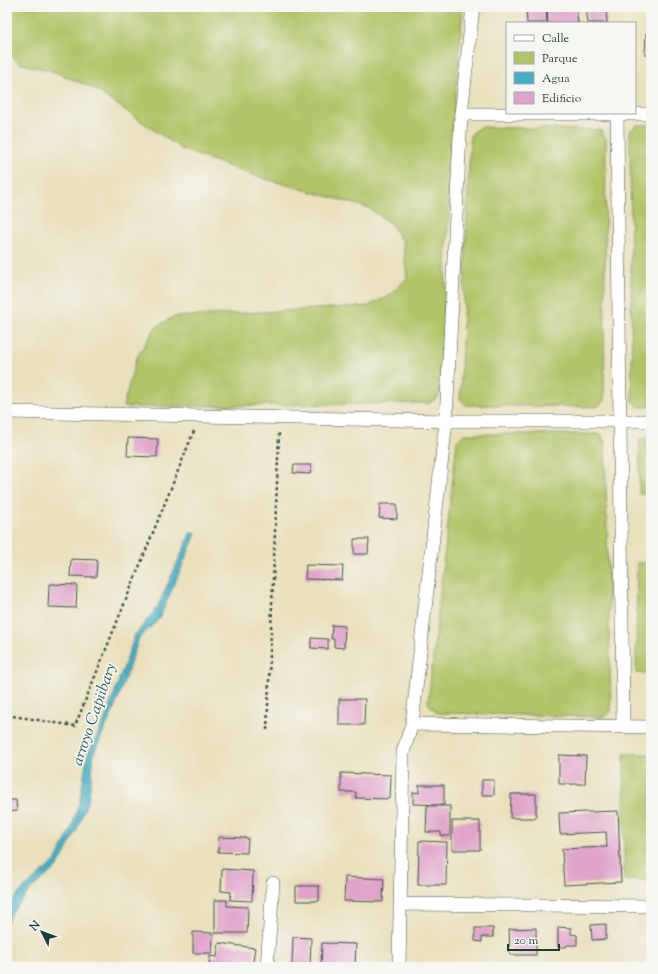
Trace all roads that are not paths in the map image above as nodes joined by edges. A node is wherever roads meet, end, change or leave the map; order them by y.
1 (473, 7) edge
2 (461, 114) junction
3 (617, 114) edge
4 (651, 114) edge
5 (7, 412) edge
6 (446, 420) junction
7 (620, 421) junction
8 (651, 421) edge
9 (412, 724) junction
10 (623, 727) junction
11 (651, 728) edge
12 (273, 883) dead end
13 (400, 904) junction
14 (651, 906) edge
15 (267, 967) edge
16 (399, 967) edge

1 - 2 street
2 - 3 street
2 - 6 street
3 - 4 street
3 - 7 street
5 - 6 street
6 - 7 street
6 - 9 street
7 - 8 street
7 - 10 street
9 - 10 street
9 - 13 street
10 - 11 street
12 - 15 street
13 - 14 street
13 - 16 street

